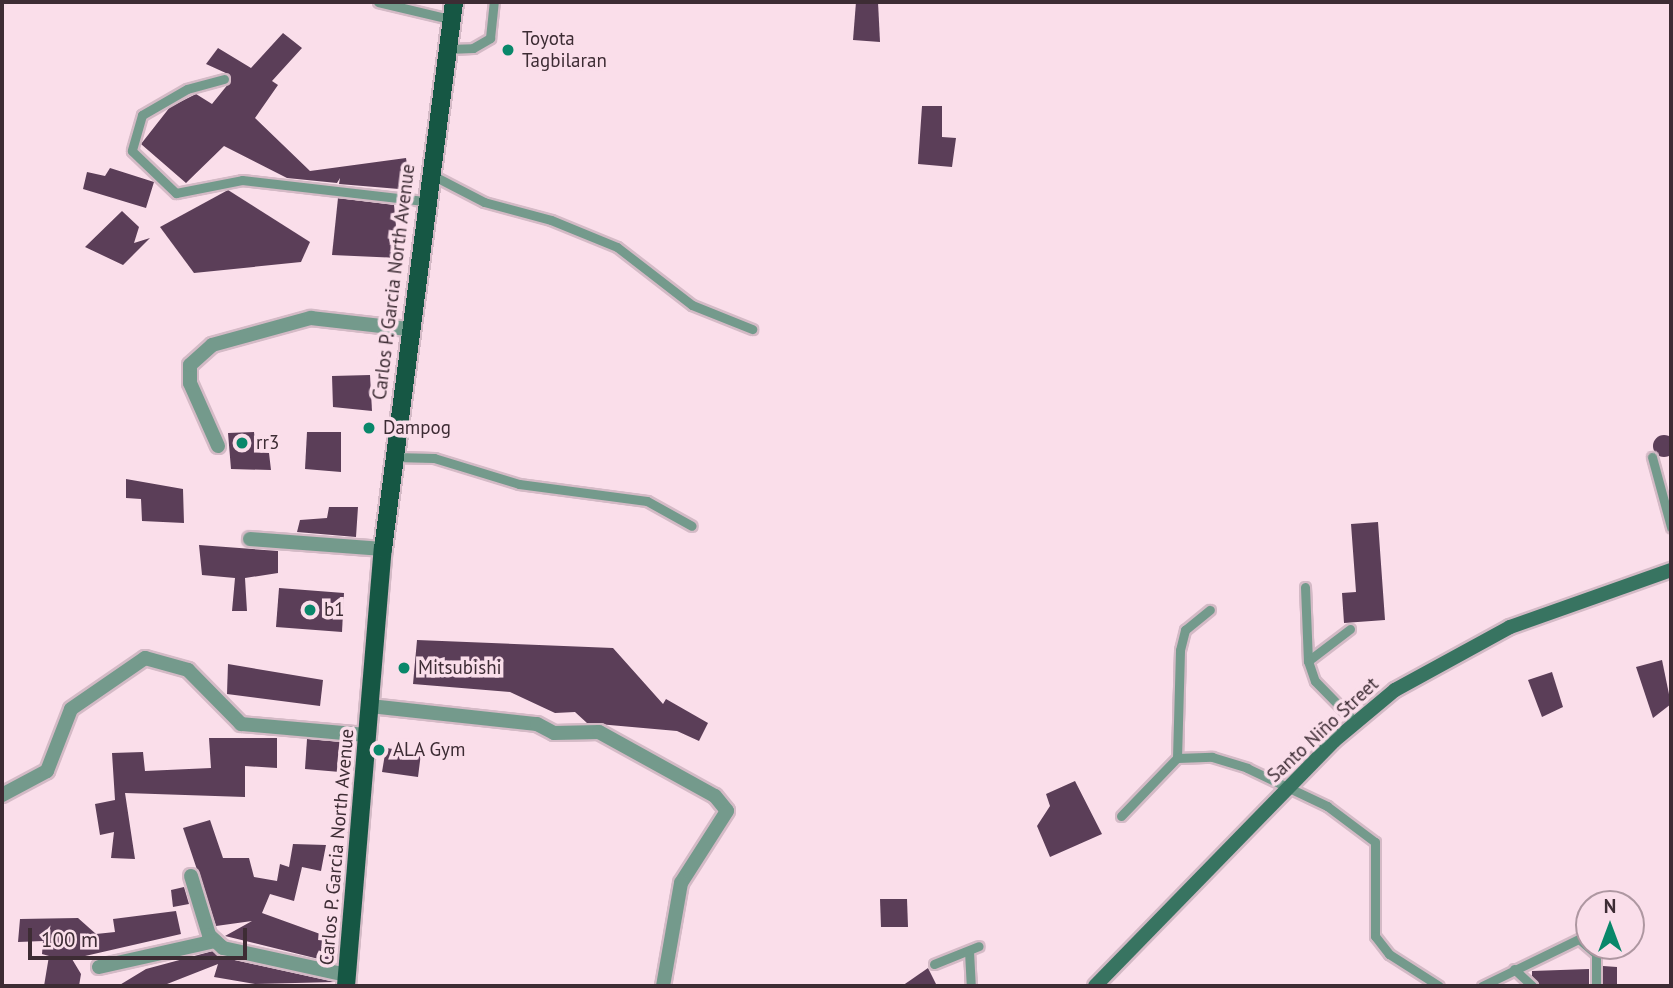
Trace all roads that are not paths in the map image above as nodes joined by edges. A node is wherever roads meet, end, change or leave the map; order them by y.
1 (378, 2) edge
2 (494, 2) edge
3 (452, 11) edge
4 (446, 49) junction
5 (224, 79) dead end
6 (428, 173) junction
7 (424, 201) junction
8 (407, 329) junction
9 (751, 329) dead end
10 (218, 446) dead end
11 (394, 457) junction
12 (1652, 457) dead end
13 (692, 526) dead end
14 (1671, 527) edge
15 (250, 539) dead end
16 (383, 549) junction
17 (1671, 570) edge
18 (1305, 587) dead end
19 (1210, 611) dead end
20 (1350, 629) dead end
21 (1308, 661) junction
22 (370, 706) junction
23 (1356, 723) junction
24 (368, 735) junction
25 (1177, 758) junction
26 (1287, 788) junction
27 (2, 795) edge
28 (1121, 816) dead end
29 (191, 876) dead end
30 (215, 941) junction
31 (979, 946) dead end
32 (969, 951) junction
33 (934, 964) dead end
34 (99, 967) dead end
35 (1514, 969) junction
36 (346, 981) edge
37 (663, 986) edge
38 (971, 986) edge
39 (1095, 986) edge
40 (1439, 986) edge
41 (1482, 986) edge
42 (1532, 986) edge
43 (1596, 986) edge

1 - 3 lane
2 - 4 lane
3 - 4 main road, Carlos P. Garcia North Avenue
4 - 6 main road, Carlos P. Garcia North Avenue
5 - 7 lane
6 - 7 main road, Carlos P. Garcia North Avenue
6 - 9 lane
7 - 8 main road, Carlos P. Garcia North Avenue
8 - 10 street
8 - 11 main road, Carlos P. Garcia North Avenue
11 - 13 lane
11 - 16 main road, Carlos P. Garcia North Avenue
12 - 14 lane
15 - 16 street
16 - 22 main road, Carlos P. Garcia North Avenue
17 - 23 main road, Santo Niño Street
18 - 21 lane
19 - 25 lane
20 - 21 lane
21 - 23 lane
22 - 24 main road, Carlos P. Garcia North Avenue
22 - 37 street
23 - 26 main road, Santo Niño Street
24 - 27 street
24 - 36 main road, Carlos P. Garcia North Avenue
25 - 26 lane
25 - 28 lane
26 - 39 main road, Santo Niño Street
26 - 40 lane
29 - 30 street
30 - 34 street
30 - 36 street
31 - 32 lane
32 - 33 lane
32 - 38 lane
35 - 41 lane
35 - 42 lane
35 - 43 lane

